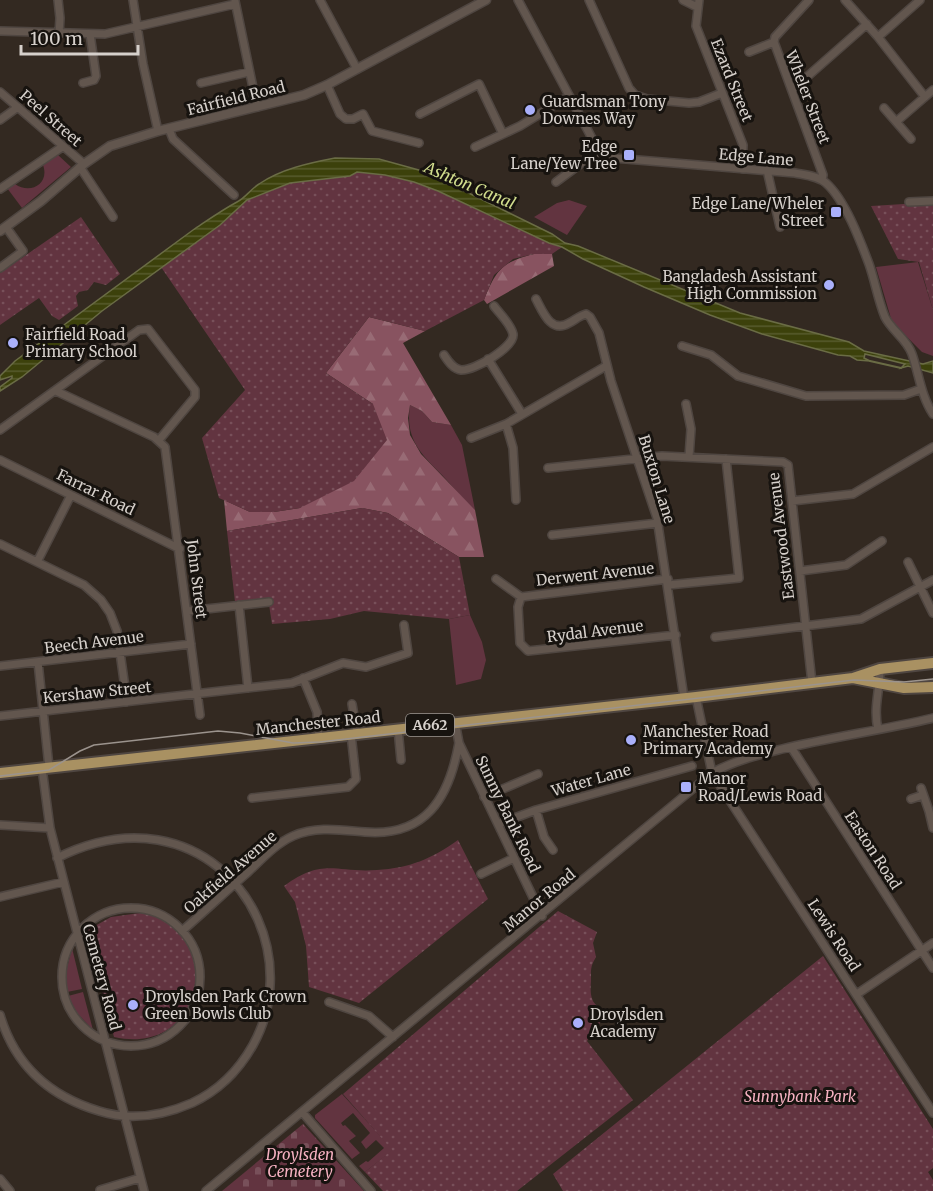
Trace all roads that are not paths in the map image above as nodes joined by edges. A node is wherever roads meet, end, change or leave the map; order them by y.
1 (58, 0) edge
2 (133, 0) edge
3 (320, 0) edge
4 (486, 0) edge
5 (518, 0) edge
6 (589, 0) edge
7 (683, 0) edge
8 (809, 0) edge
9 (845, 0) edge
10 (920, 0) edge
11 (235, 2) edge
12 (698, 3) edge
13 (867, 24) junction
14 (137, 27) junction
15 (0, 32) edge
16 (59, 34) junction
17 (90, 34) junction
18 (878, 36) junction
19 (774, 42) junction
20 (749, 52) dead end
21 (357, 69) junction
22 (249, 72) junction
23 (83, 83) dead end
24 (201, 83) dead end
25 (327, 85) junction
26 (792, 90) junction
27 (933, 90) edge
28 (0, 92) edge
29 (722, 93) junction
30 (569, 96) junction
31 (925, 97) junction
32 (18, 107) junction
33 (257, 107) junction
34 (884, 108) dead end
35 (420, 114) dead end
36 (0, 120) edge
37 (897, 121) junction
38 (169, 129) junction
39 (158, 131) junction
40 (503, 134) junction
41 (912, 139) dead end
42 (419, 143) dead end
43 (62, 147) junction
44 (475, 147) dead end
45 (598, 151) junction
46 (82, 166) junction
47 (742, 169) junction
48 (767, 170) junction
49 (822, 180) junction
50 (556, 182) dead end
51 (0, 189) edge
52 (234, 195) dead end
53 (933, 201) edge
54 (909, 202) dead end
55 (113, 216) dead end
56 (780, 226) dead end
57 (3, 229) edge
58 (0, 268) edge
59 (536, 299) dead end
60 (494, 306) dead end
61 (682, 346) dead end
62 (444, 355) dead end
63 (488, 359) junction
64 (606, 366) junction
65 (921, 389) junction
66 (56, 391) junction
67 (686, 404) dead end
68 (522, 414) junction
69 (933, 414) edge
70 (506, 424) junction
71 (0, 430) edge
72 (471, 438) dead end
73 (159, 440) junction
74 (933, 447) edge
75 (637, 457) junction
76 (689, 457) junction
77 (726, 459) junction
78 (0, 460) edge
79 (548, 468) dead end
80 (71, 495) junction
81 (516, 500) dead end
82 (792, 501) junction
83 (658, 523) junction
84 (552, 535) dead end
85 (882, 541) dead end
86 (0, 544) edge
87 (180, 549) junction
88 (37, 562) junction
89 (908, 562) dead end
90 (800, 571) junction
91 (496, 579) dead end
92 (933, 580) edge
93 (668, 582) junction
94 (920, 587) junction
95 (521, 597) junction
96 (269, 602) dead end
97 (239, 605) junction
98 (188, 611) junction
99 (933, 613) edge
100 (404, 625) dead end
101 (806, 627) junction
102 (676, 635) junction
103 (715, 637) dead end
104 (191, 644) junction
105 (121, 652) junction
106 (38, 662) junction
107 (933, 663) edge
108 (0, 666) edge
109 (880, 669) junction
110 (303, 678) junction
111 (853, 678) junction
112 (812, 682) junction
113 (880, 683) junction
114 (933, 687) edge
115 (248, 688) junction
116 (197, 694) junction
117 (696, 697) junction
118 (684, 698) junction
119 (126, 702) junction
120 (352, 704) dead end
121 (43, 711) junction
122 (200, 715) dead end
123 (0, 716) edge
124 (933, 718) edge
125 (455, 723) junction
126 (398, 729) junction
127 (878, 729) junction
128 (354, 734) junction
129 (319, 738) junction
130 (459, 743) junction
131 (791, 747) junction
132 (401, 760) dead end
133 (692, 766) dead end
134 (46, 768) junction
135 (0, 773) edge
136 (712, 773) junction
137 (538, 774) dead end
138 (484, 797) junction
139 (252, 798) dead end
140 (911, 799) dead end
141 (536, 810) junction
142 (498, 824) junction
143 (0, 825) edge
144 (50, 828) junction
145 (933, 828) edge
146 (553, 850) dead end
147 (57, 858) junction
148 (514, 858) junction
149 (481, 874) dead end
150 (63, 882) junction
151 (234, 884) junction
152 (0, 897) edge
153 (542, 915) junction
154 (182, 931) junction
155 (76, 933) junction
156 (933, 943) edge
157 (921, 951) junction
158 (933, 968) edge
159 (856, 994) junction
160 (329, 1002) dead end
161 (0, 1015) edge
162 (393, 1037) junction
163 (105, 1040) junction
164 (302, 1112) junction
165 (933, 1113) edge
166 (125, 1117) junction
167 (140, 1178) junction
168 (0, 1179) edge
169 (100, 1190) edge
170 (10, 1191) edge
171 (144, 1191) edge
172 (206, 1191) edge
173 (371, 1191) edge

1 - 16 street
2 - 14 street
3 - 21 street
4 - 21 street, Fairfield Road
5 - 30 street
6 - 29 street
7 - 12 street
8 - 19 street, Wheler Street
9 - 13 street
10 - 18 street
11 - 14 street
11 - 22 street
12 - 29 street, Ezard Street
13 - 18 street
13 - 26 street
14 - 17 street
14 - 39 street
15 - 16 street
16 - 17 street
17 - 23 street
18 - 31 street
19 - 20 street
19 - 26 street, Wheler Street
21 - 25 street, Fairfield Road
22 - 24 street
22 - 33 street
25 - 33 street, Fairfield Road
25 - 42 street
26 - 49 street, Wheler Street
27 - 31 street
28 - 32 street, Peel Street
29 - 47 street, Ezard Street
30 - 40 street
30 - 45 street
31 - 37 street
32 - 36 street
32 - 43 street, Peel Street
33 - 38 street, Fairfield Road
34 - 37 street
35 - 40 street
37 - 41 street
38 - 39 street, Fairfield Road
38 - 52 street
39 - 46 street, Fairfield Road
40 - 44 street
43 - 46 street, Peel Street
43 - 51 street
45 - 47 street, Edge Lane
45 - 50 street
46 - 55 street, Peel Street
46 - 57 street, Fairfield Road
47 - 48 street, Edge Lane
48 - 49 street, Edge Lane
48 - 56 street
49 - 65 street
53 - 54 street
57 - 58 street
59 - 64 street, Buxton Lane
60 - 63 street
61 - 65 street
62 - 63 street
63 - 68 street
64 - 68 street
64 - 75 street, Buxton Lane
65 - 69 street
66 - 71 street
66 - 73 street
66 - 73 street
67 - 76 street
68 - 70 street
70 - 72 street
70 - 81 street
73 - 87 street, John Street
74 - 82 street
75 - 76 street, Eastwood Avenue
75 - 79 street, Eastwood Avenue
75 - 83 street, Buxton Lane
76 - 77 street, Eastwood Avenue
77 - 82 street, Eastwood Avenue
77 - 93 street, Derwent Avenue
78 - 80 street, Farrar Road
80 - 87 street, Farrar Road
80 - 88 street
82 - 90 street, Eastwood Avenue
83 - 84 street
83 - 93 street, Buxton Lane
85 - 90 street
86 - 88 street
87 - 98 street, John Street
88 - 105 street
89 - 94 street
90 - 101 street, Eastwood Avenue
91 - 95 street, Derwent Avenue
92 - 94 street
93 - 95 street, Derwent Avenue
93 - 102 street, Buxton Lane
94 - 99 street
94 - 101 street
95 - 102 street, Rydal Avenue
96 - 97 street
97 - 98 street
97 - 115 street
98 - 104 street, John Street
100 - 110 street, Kershaw Street
101 - 103 street
101 - 112 street, Eastwood Avenue
102 - 118 street, Buxton Lane
104 - 105 street, Beech Avenue
104 - 116 street, John Street
105 - 106 street, Beech Avenue
105 - 119 street
106 - 108 street, Beech Avenue
106 - 121 street, Cemetery Road
107 - 109 main road, Manchester Road / A662
109 - 111 main road, Manchester Road / A662
109 - 113 street
110 - 115 street, Kershaw Street
110 - 129 street
111 - 112 main road, Manchester Road / A662
111 - 113 main road, Manchester Road / A662
112 - 117 main road, Manchester Road / A662
113 - 114 main road, Manchester Road / A662
113 - 127 street
115 - 116 street, Kershaw Street
116 - 119 street, Kershaw Street
116 - 122 street, John Street
117 - 118 main road, Manchester Road / A662
117 - 136 street
118 - 125 main road, Manchester Road / A662
119 - 121 street, Kershaw Street
120 - 128 street
121 - 123 street, Kershaw Street
121 - 134 street, Cemetery Road
124 - 127 street, Manor Road
125 - 126 main road, Manchester Road / A662
125 - 130 street, Sunny Bank Road
126 - 128 main road, Manchester Road / A662
126 - 132 street
127 - 131 street, Manor Road
128 - 129 main road, Manchester Road / A662
128 - 139 street
129 - 134 main road, Manchester Road / A662
130 - 138 street, Sunny Bank Road
130 - 151 street, Oakfield Avenue
131 - 136 street, Manor Road
131 - 157 street, Easton Road
133 - 141 street, Water Lane
134 - 135 main road, Manchester Road / A662
134 - 144 street, Cemetery Road
136 - 153 street, Manor Road
136 - 159 street, Lewis Road
137 - 138 street
138 - 142 street, Sunny Bank Road
140 - 145 street
141 - 142 street, Water Lane
141 - 146 street
142 - 148 street, Sunny Bank Road
143 - 144 street
144 - 147 street, Cemetery Road
147 - 150 street, Cemetery Road
147 - 151 street
148 - 149 street
148 - 153 street, Sunny Bank Road
150 - 152 street
150 - 155 street, Cemetery Road
151 - 154 street, Oakfield Avenue
151 - 166 street
153 - 162 street, Manor Road
154 - 155 street
154 - 163 street
155 - 163 street, Cemetery Road
155 - 163 street
156 - 157 street
157 - 158 street, Easton Road
157 - 159 street
159 - 165 street, Lewis Road
160 - 162 street
161 - 166 street
162 - 164 street, Manor Road
163 - 166 street, Cemetery Road
164 - 172 street, Manor Road
164 - 173 street
166 - 167 street, Cemetery Road
167 - 169 street
167 - 171 street, Cemetery Road
168 - 170 street

